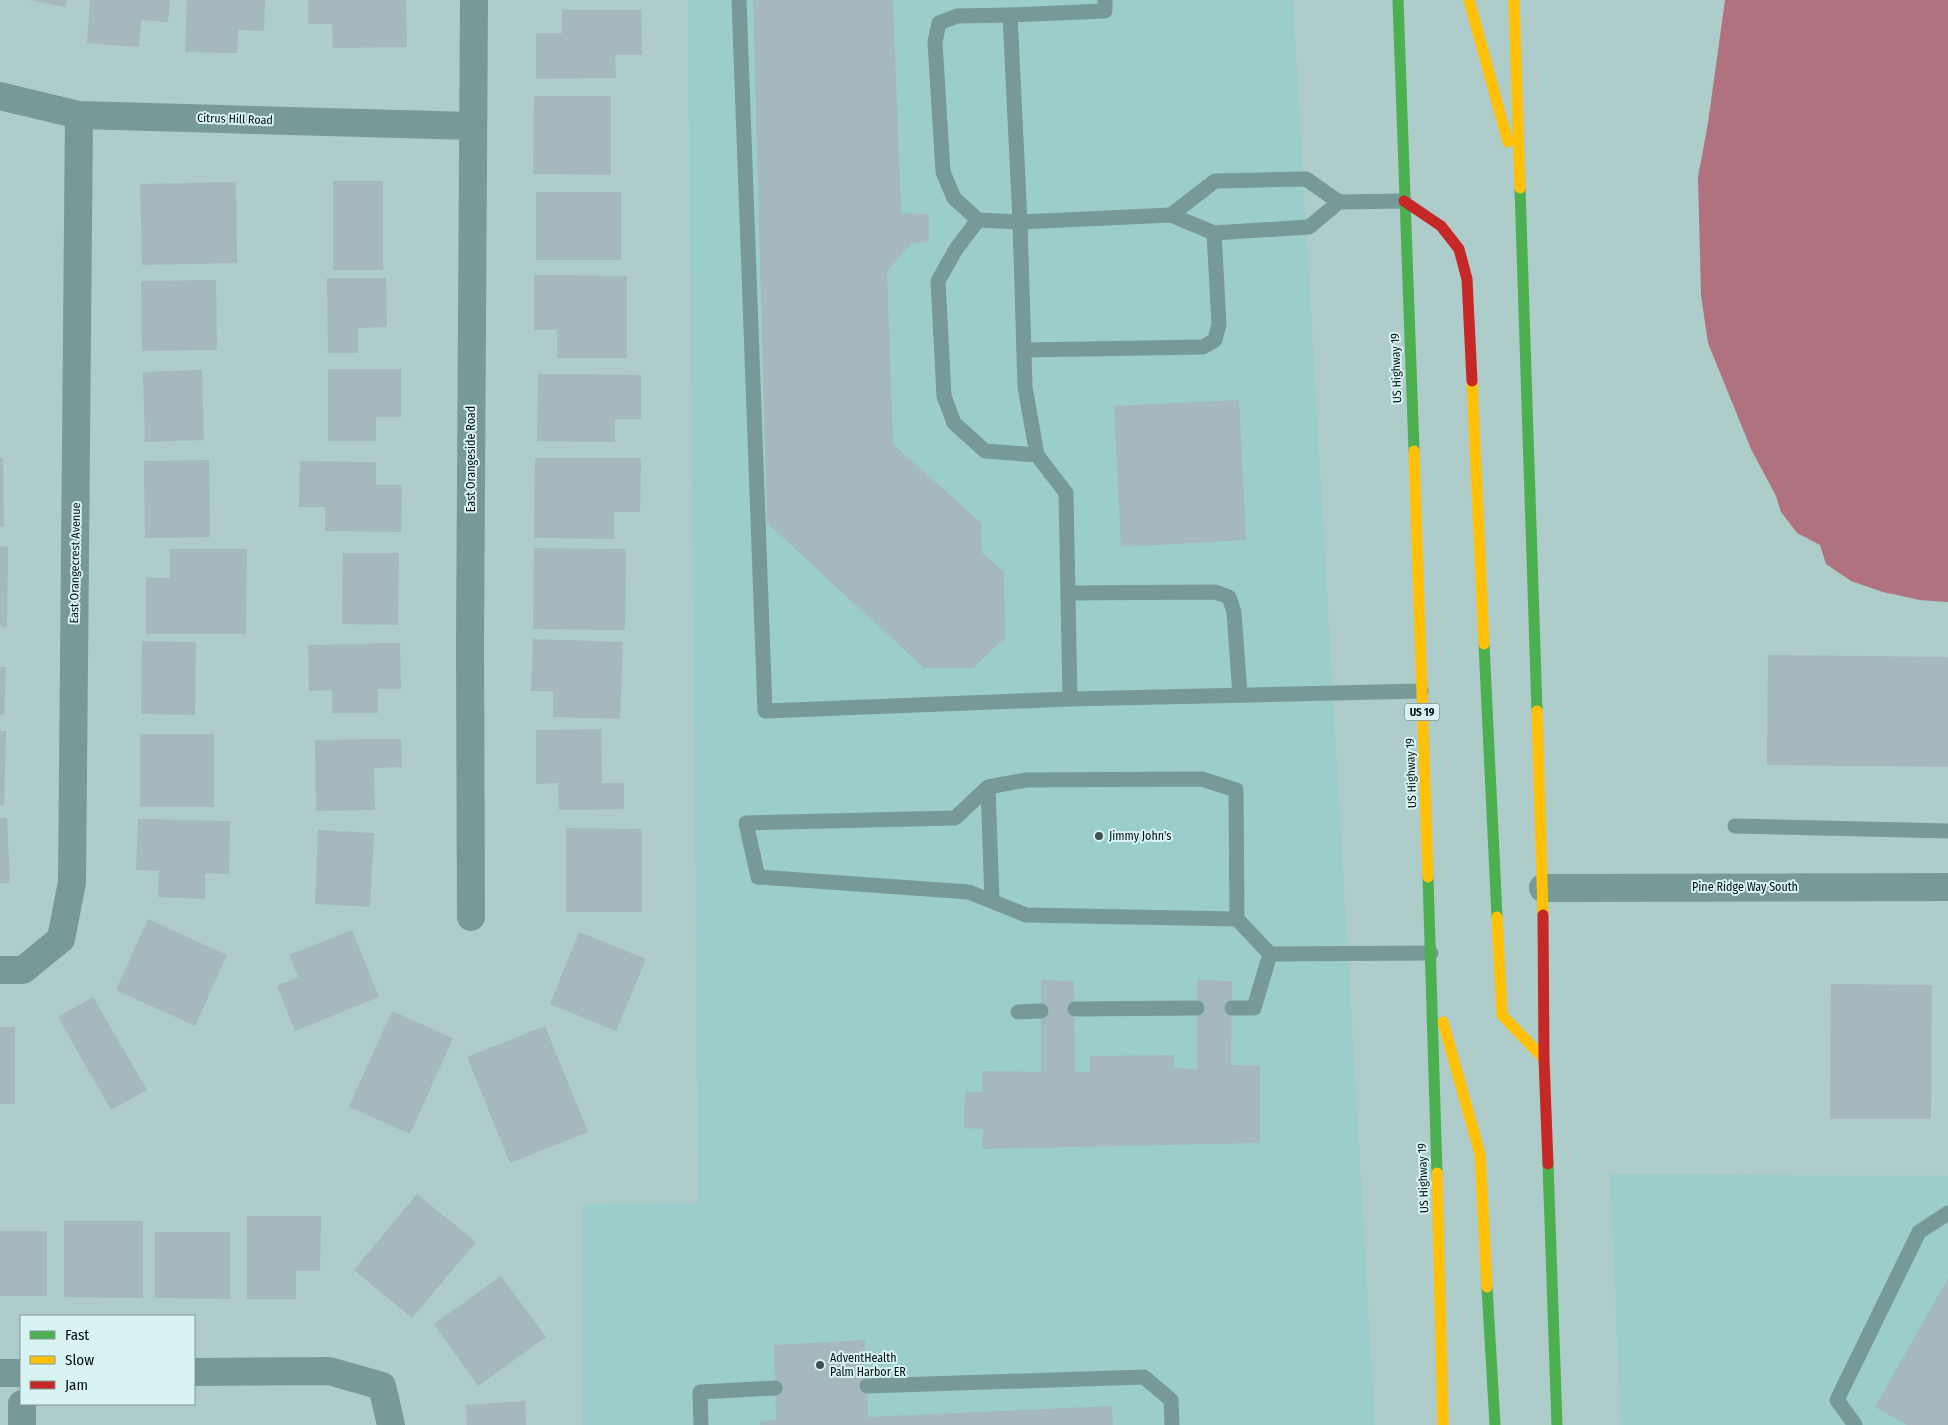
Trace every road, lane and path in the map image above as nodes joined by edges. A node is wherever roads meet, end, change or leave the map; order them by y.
1 (474, 0) edge
2 (739, 0) edge
3 (1105, 0) edge
4 (1398, 0) edge
5 (1469, 0) edge
6 (1514, 0) edge
7 (1010, 15) junction
8 (0, 96) edge
9 (79, 114) junction
10 (472, 126) junction
11 (1519, 182) junction
12 (1404, 201) junction
13 (1339, 202) junction
14 (1171, 216) junction
15 (978, 220) junction
16 (1020, 222) junction
17 (1214, 233) junction
18 (1024, 350) junction
19 (1037, 455) junction
20 (1068, 593) junction
21 (1421, 690) junction
22 (1240, 695) junction
23 (1070, 699) junction
24 (988, 786) junction
25 (1735, 826) dead end
26 (1948, 831) edge
27 (1948, 887) edge
28 (1543, 888) junction
29 (992, 901) junction
30 (471, 917) dead end
31 (1237, 919) junction
32 (1431, 953) junction
33 (1270, 954) junction
34 (0, 970) edge
35 (1431, 982) junction
36 (1197, 1008) dead end
37 (1232, 1008) dead end
38 (1075, 1009) dead end
39 (1041, 1010) dead end
40 (1018, 1012) dead end
41 (1544, 1058) junction
42 (1948, 1213) edge
43 (195, 1372) edge
44 (0, 1373) edge
45 (20, 1373) edge
46 (866, 1386) dead end
47 (776, 1388) dead end
48 (22, 1405) edge
49 (22, 1425) edge
50 (391, 1425) edge
51 (701, 1425) edge
52 (1172, 1425) edge
53 (1443, 1425) edge
54 (1495, 1425) edge
55 (1557, 1425) edge
56 (1854, 1425) edge

1 - 10 street, East Orangeside Road
2 - 23 lane
3 - 7 lane
4 - 12 highway, US Highway 19 / US 19
5 - 11 highway
6 - 11 highway
7 - 15 lane
7 - 16 lane
8 - 9 street, Citrus Hill Road
9 - 10 street, Citrus Hill Road
9 - 34 street, East Orangecrest Avenue
10 - 30 street, East Orangeside Road
11 - 28 highway
12 - 13 lane
12 - 21 highway, US Highway 19 / US 19
12 - 41 highway
13 - 14 lane
13 - 17 lane
14 - 16 lane
14 - 17 lane
15 - 16 lane
15 - 19 lane
16 - 18 lane
17 - 18 lane
18 - 19 lane
19 - 20 lane
20 - 22 lane
20 - 23 lane
21 - 22 lane
21 - 32 highway, US Highway 19 / US 19
22 - 23 lane
24 - 29 lane
24 - 29 lane
24 - 31 lane
25 - 26 lane
27 - 28 street, Pine Ridge Way South
28 - 41 highway
29 - 31 lane
31 - 33 lane
32 - 33 lane
32 - 35 highway, US Highway 19 / US 19
33 - 37 lane
35 - 53 highway, US Highway 19 / US 19
35 - 54 highway
36 - 38 lane
39 - 40 lane
41 - 55 highway
42 - 56 lane
43 - 50 street
44 - 45 street
46 - 52 lane
47 - 51 lane
48 - 49 street

